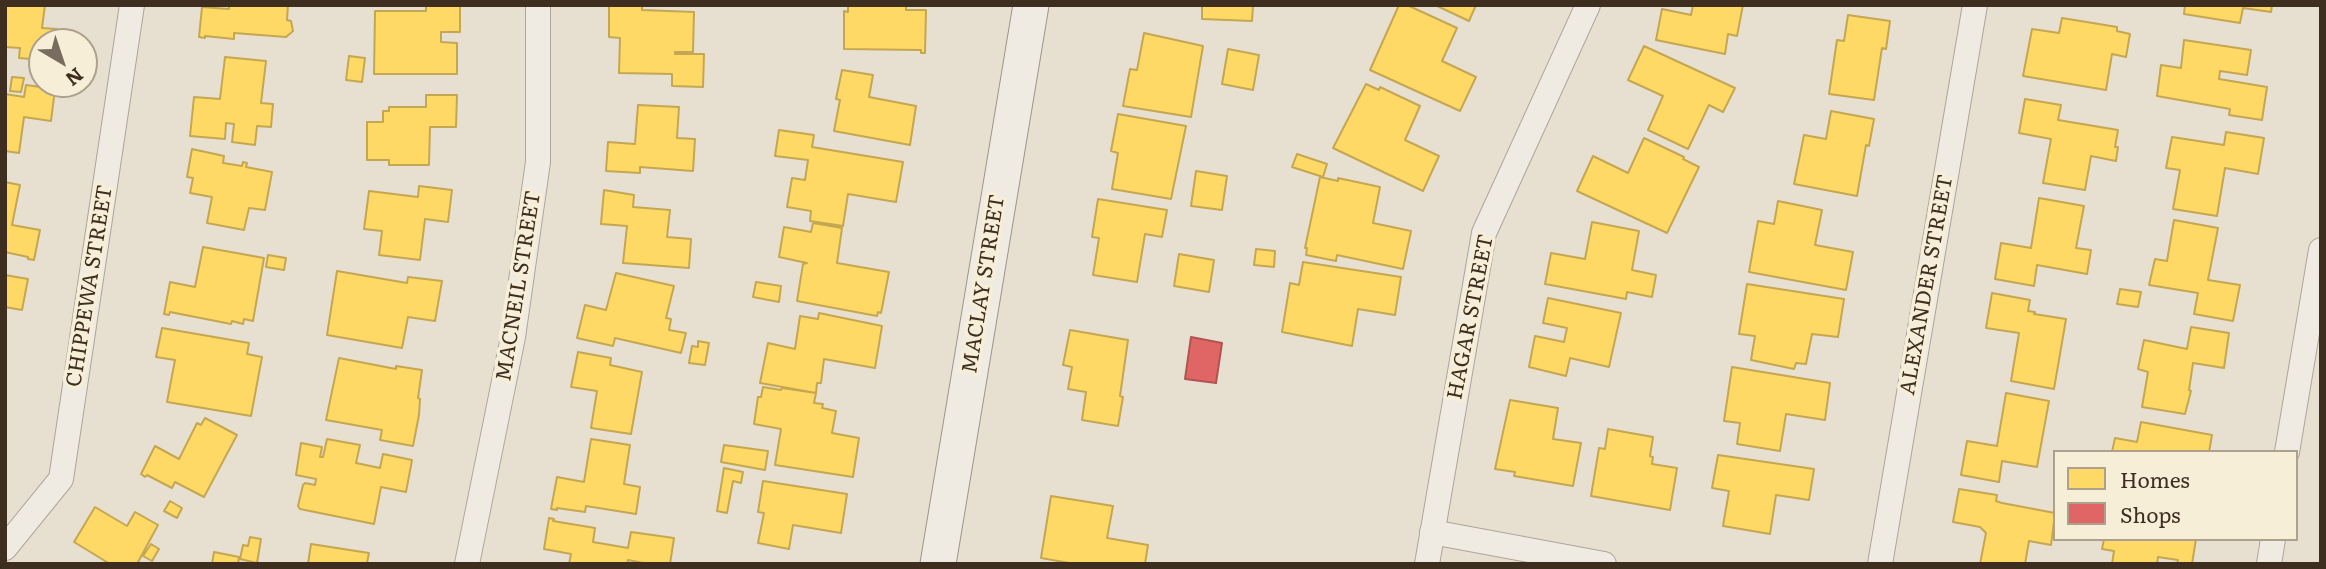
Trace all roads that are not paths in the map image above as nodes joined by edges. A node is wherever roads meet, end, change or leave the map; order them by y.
1 (132, 5) edge
2 (538, 5) edge
3 (1031, 5) edge
4 (1588, 5) edge
5 (1975, 5) edge
6 (2321, 250) edge
7 (2316, 301) edge
8 (2287, 450) edge
9 (1432, 531) junction
10 (2273, 541) edge
11 (5, 548) edge
12 (467, 564) edge
13 (938, 564) edge
14 (1427, 564) edge
15 (1604, 564) edge
16 (1880, 564) edge
17 (2269, 564) edge

1 - 11 street, CHIPPEWA STREET
2 - 12 street, MACNEIL STREET
3 - 13 street, MACLAY STREET
4 - 9 street, HAGAR STREET
5 - 16 street, ALEXANDER STREET
6 - 7 street
7 - 8 street
9 - 14 street, HAGAR STREET
9 - 15 street
10 - 17 street

